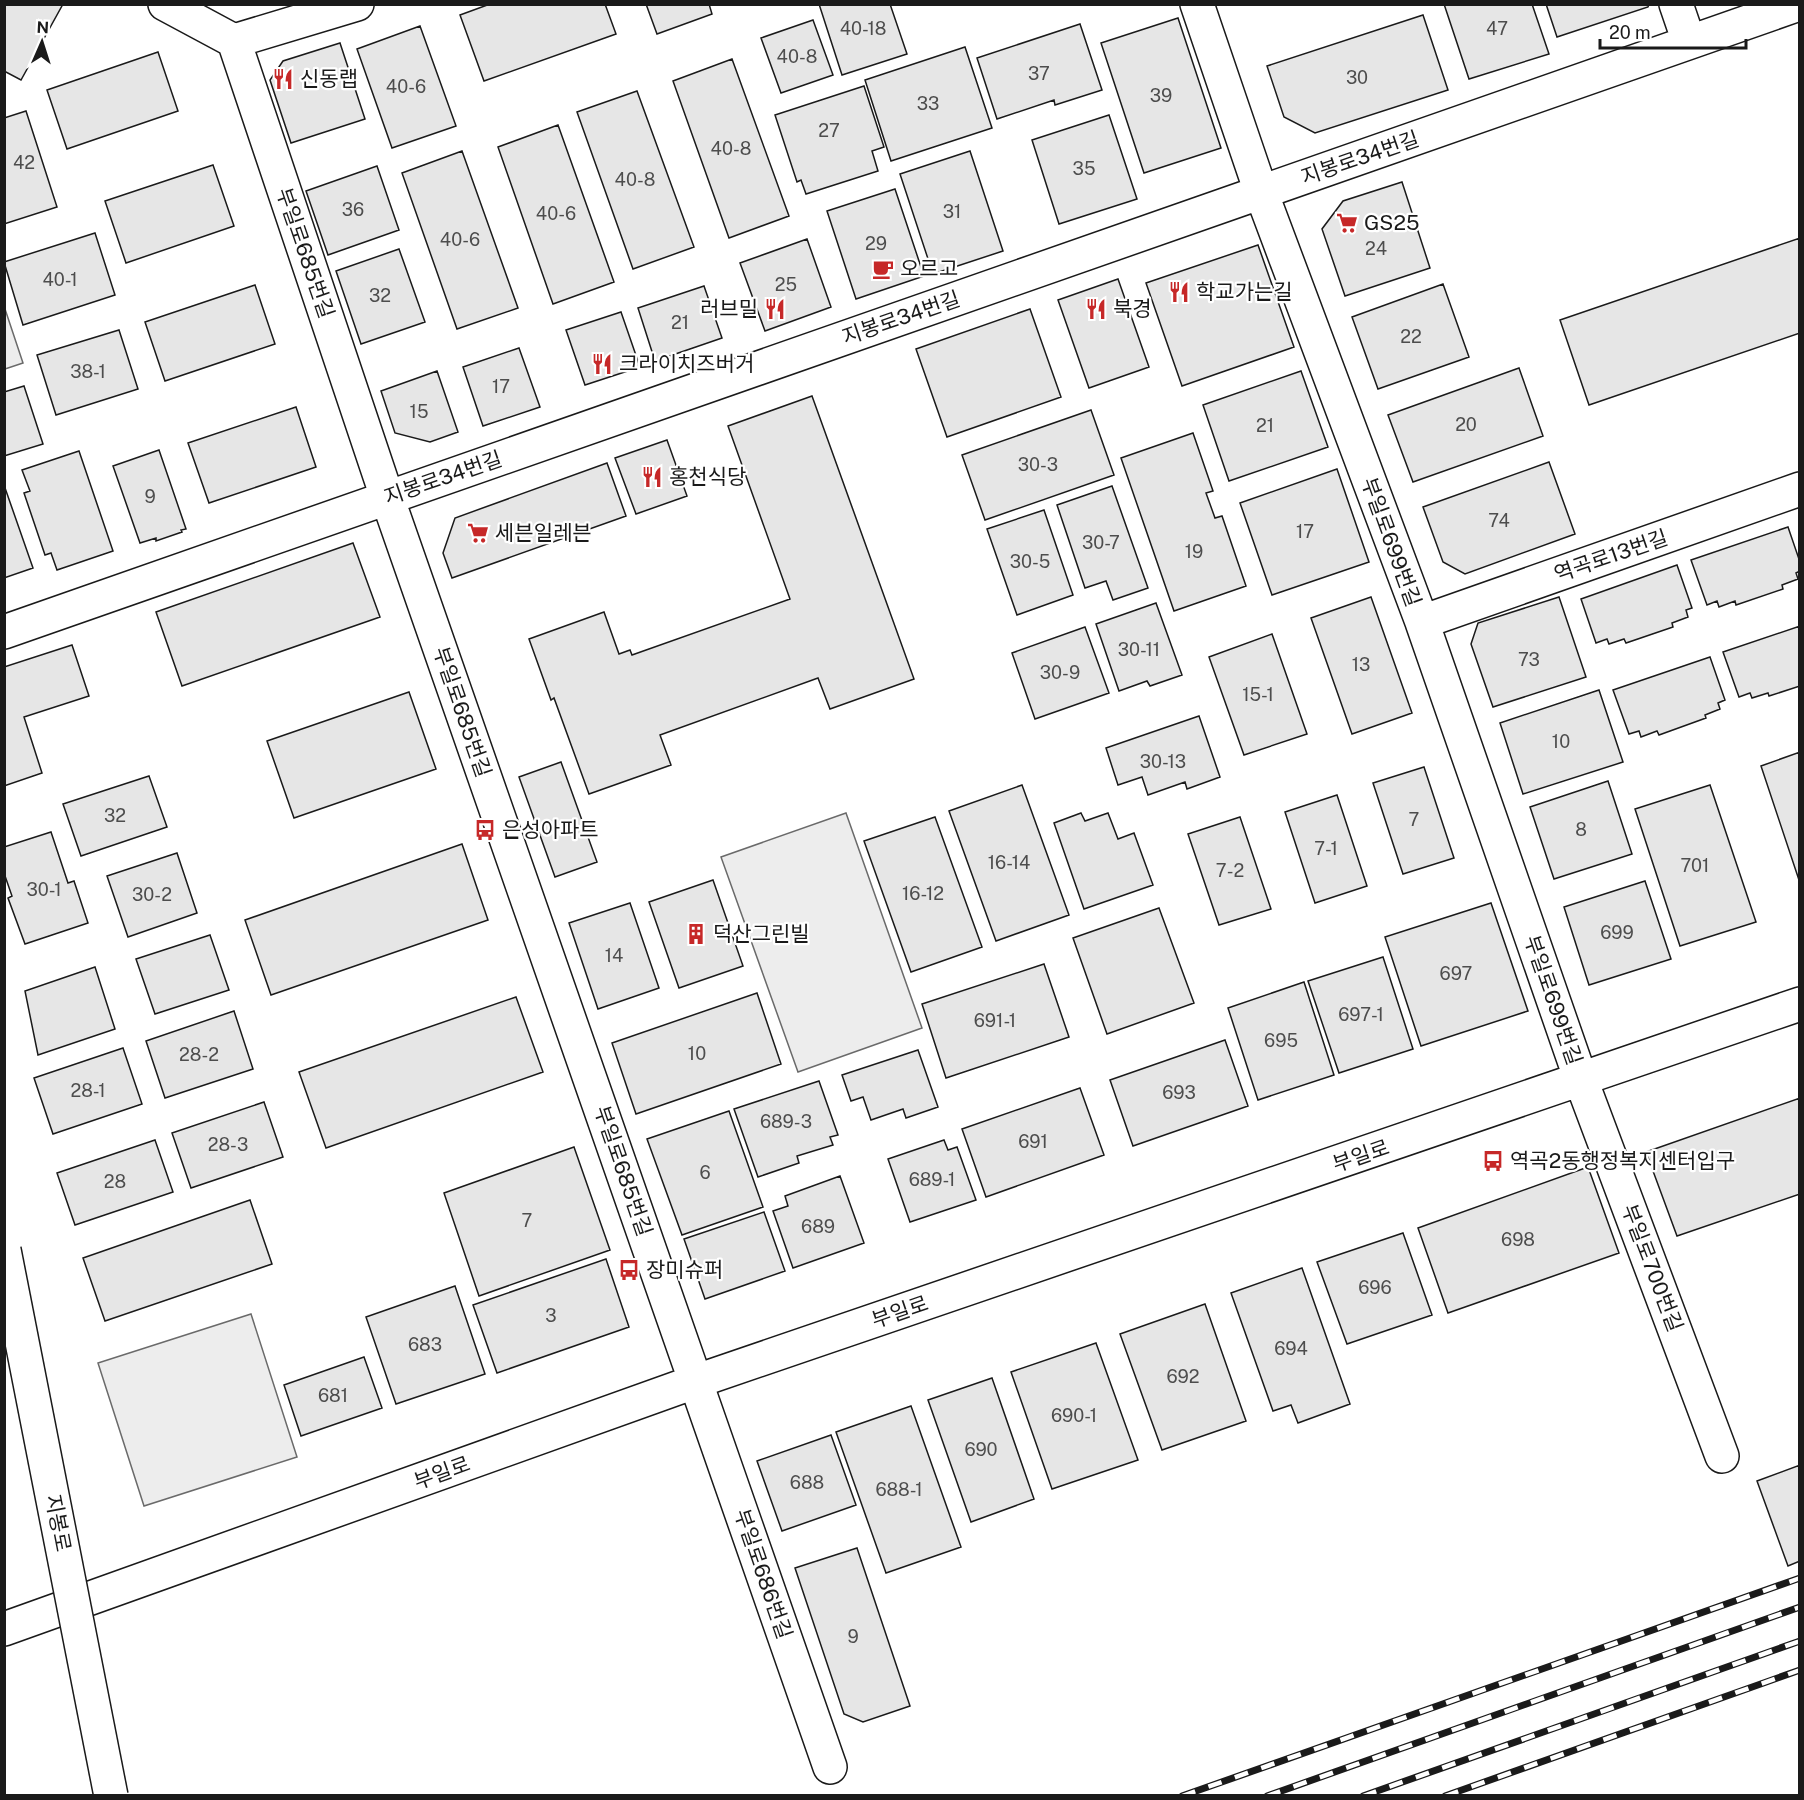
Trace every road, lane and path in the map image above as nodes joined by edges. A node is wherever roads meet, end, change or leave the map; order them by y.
1 (165, 4) edge
2 (357, 4) edge
3 (1197, 4) edge
4 (1676, 4) edge
5 (1799, 4) edge
6 (234, 41) junction
7 (1689, 42) junction
8 (1261, 192) junction
9 (1800, 489) edge
10 (387, 497) junction
11 (1422, 622) junction
12 (4, 632) edge
13 (1800, 1004) edge
14 (1581, 1080) junction
15 (4, 1250) edge
16 (697, 1382) junction
17 (1722, 1456) dead end
18 (4, 1629) edge
19 (830, 1767) dead end
20 (111, 1796) edge

1 - 6 street
2 - 6 street
3 - 8 street, 부일로699번길
4 - 7 street
5 - 7 street, 지봉로34번길
6 - 10 street, 부일로685번길
7 - 8 street, 지봉로34번길
8 - 10 street, 지봉로34번길
8 - 11 street, 부일로699번길
9 - 11 street, 역곡로13번길
10 - 12 street, 지봉로34번길
10 - 16 street, 부일로685번길
11 - 14 street, 부일로699번길
13 - 14 street, 부일로
14 - 16 street, 부일로
14 - 17 street, 부일로700번길
15 - 20 street, 지봉로, bridge
16 - 18 street, 부일로
16 - 19 street, 부일로686번길

